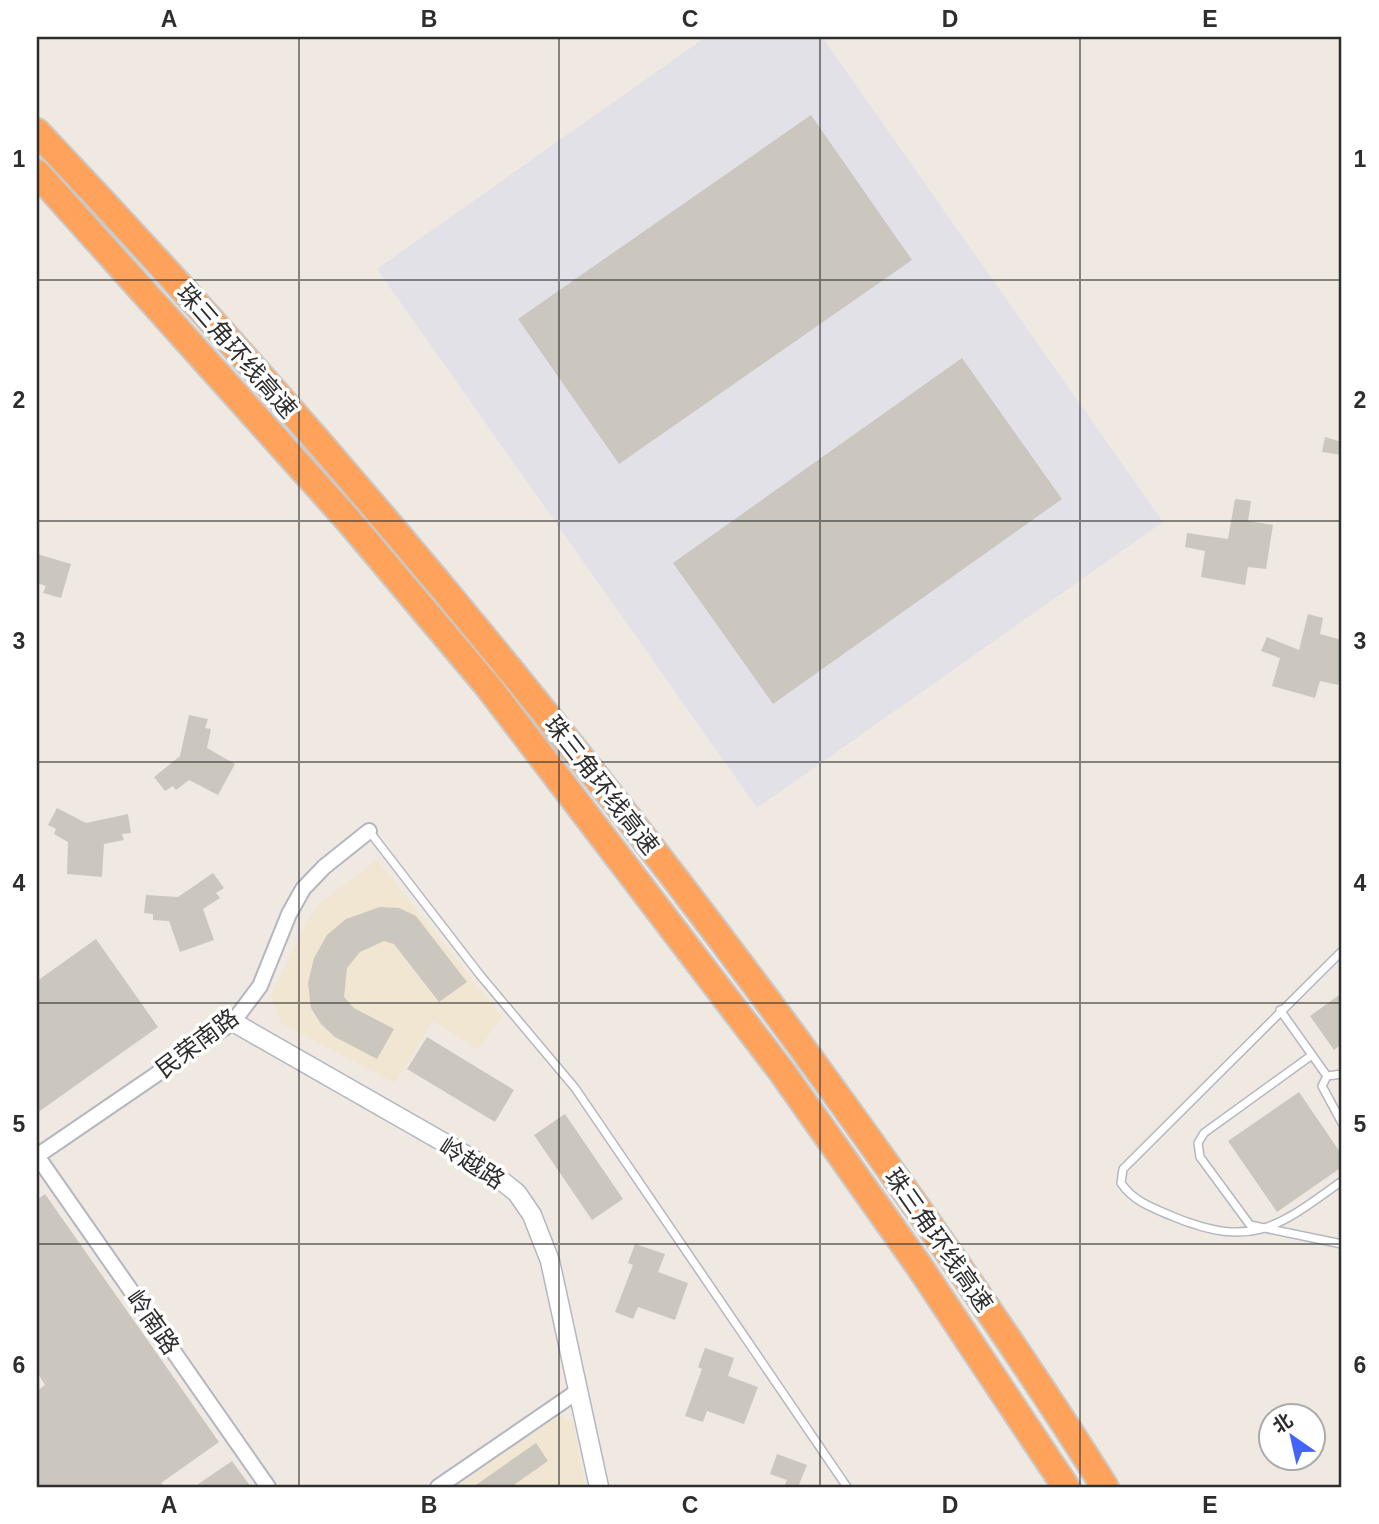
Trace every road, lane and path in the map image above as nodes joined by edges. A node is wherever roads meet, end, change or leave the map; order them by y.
1 (37, 121) edge
2 (37, 132) edge
3 (37, 173) edge
4 (37, 201) edge
5 (156, 258) junction
6 (188, 340) junction
7 (369, 831) joint
8 (1342, 951) edge
9 (1280, 1010) junction
10 (233, 1022) junction
11 (1312, 1055) junction
12 (1342, 1074) edge
13 (1327, 1076) junction
14 (1342, 1122) edge
15 (37, 1156) edge
16 (1342, 1181) edge
17 (1265, 1229) junction
18 (1342, 1244) edge
19 (578, 1391) junction
20 (268, 1487) edge
21 (438, 1487) edge
22 (599, 1487) edge
23 (847, 1487) edge
24 (1066, 1487) edge
25 (1105, 1487) edge

1 - 5 highway
2 - 5 highway, 珠三角环线高速
3 - 6 highway, 珠三角环线高速
4 - 6 highway
5 - 25 highway, 珠三角环线高速
6 - 24 highway, 珠三角环线高速
7 - 10 street, 民荣南路
7 - 23 lane
8 - 9 lane
9 - 11 lane
9 - 17 lane
10 - 15 street, 民荣南路
10 - 19 street, 岭越路
11 - 13 lane
11 - 17 lane
12 - 13 lane
13 - 14 lane
15 - 20 street, 岭南路
16 - 17 lane
17 - 18 lane
19 - 21 street
19 - 22 street, 岭越路

